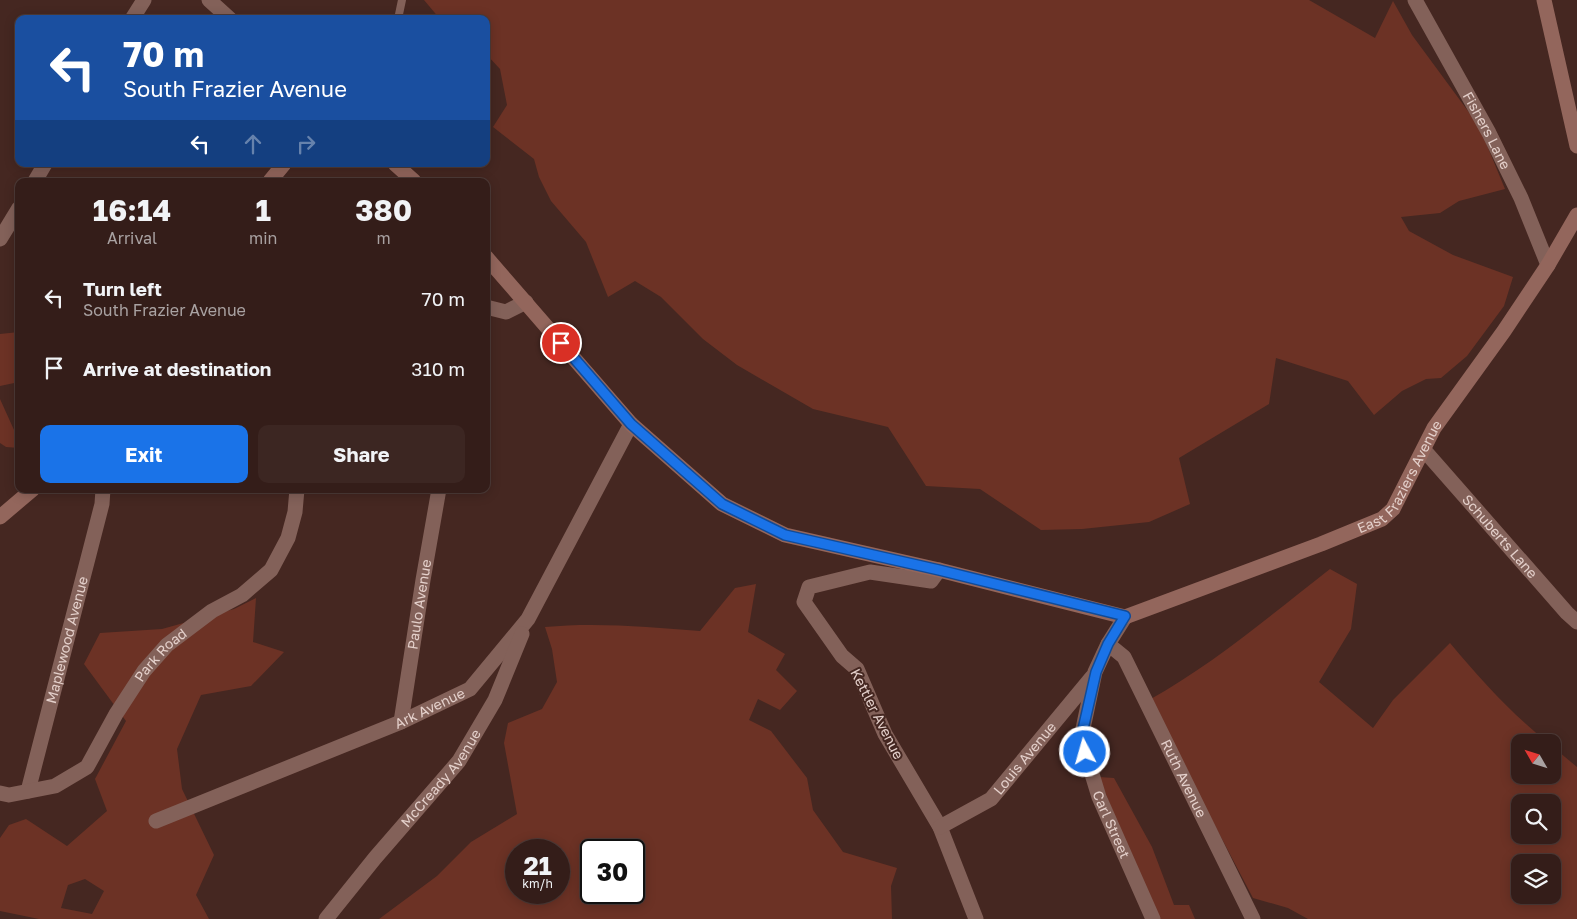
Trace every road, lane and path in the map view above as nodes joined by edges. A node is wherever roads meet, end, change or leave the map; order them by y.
1 (144, 0) edge
2 (209, 0) edge
3 (402, 0) edge
4 (1415, 0) edge
5 (1544, 0) edge
6 (135, 15) edge
7 (226, 15) edge
8 (399, 15) edge
9 (1577, 146) edge
10 (43, 167) edge
11 (282, 167) edge
12 (398, 167) edge
13 (37, 178) edge
14 (272, 178) edge
15 (410, 178) edge
16 (15, 215) edge
17 (1577, 215) edge
18 (0, 239) edge
19 (490, 262) edge
20 (1548, 265) junction
21 (526, 302) junction
22 (490, 308) edge
23 (631, 424) junction
24 (1424, 450) junction
25 (28, 493) edge
26 (102, 493) edge
27 (297, 493) edge
28 (438, 493) edge
29 (0, 517) edge
30 (939, 570) junction
31 (1125, 616) junction
32 (528, 619) junction
33 (1577, 622) edge
34 (1108, 644) junction
35 (1096, 672) junction
36 (401, 722) junction
37 (28, 791) junction
38 (0, 793) edge
39 (156, 821) dead end
40 (940, 827) junction
41 (326, 919) edge
42 (976, 919) edge
43 (1153, 919) edge
44 (1253, 919) edge

1 - 6 street
2 - 7 street
3 - 8 lane
4 - 20 street, Fishers Lane
5 - 9 street
10 - 13 street
11 - 14 street
12 - 15 street
16 - 18 street
17 - 20 street, East Fraziers Avenue
19 - 21 street
20 - 24 street, East Fraziers Avenue
21 - 22 street
21 - 23 street
23 - 30 street
23 - 32 street, Ark Avenue
24 - 31 street, East Fraziers Avenue
24 - 33 street, Schuberts Lane
25 - 29 street
26 - 37 street, Maplewood Avenue
27 - 37 street, Park Road
28 - 36 street, Paulo Avenue
30 - 31 street
30 - 40 street, Kettler Avenue
31 - 34 street, Carl Street
32 - 36 street, Ark Avenue
32 - 41 street, McCready Avenue
34 - 35 street, Carl Street
34 - 44 street, Ruth Avenue
35 - 40 street, Louis Avenue
35 - 43 street, Carl Street
36 - 39 street, Ark Avenue
37 - 38 street, Park Road
40 - 42 street, Kettler Avenue

